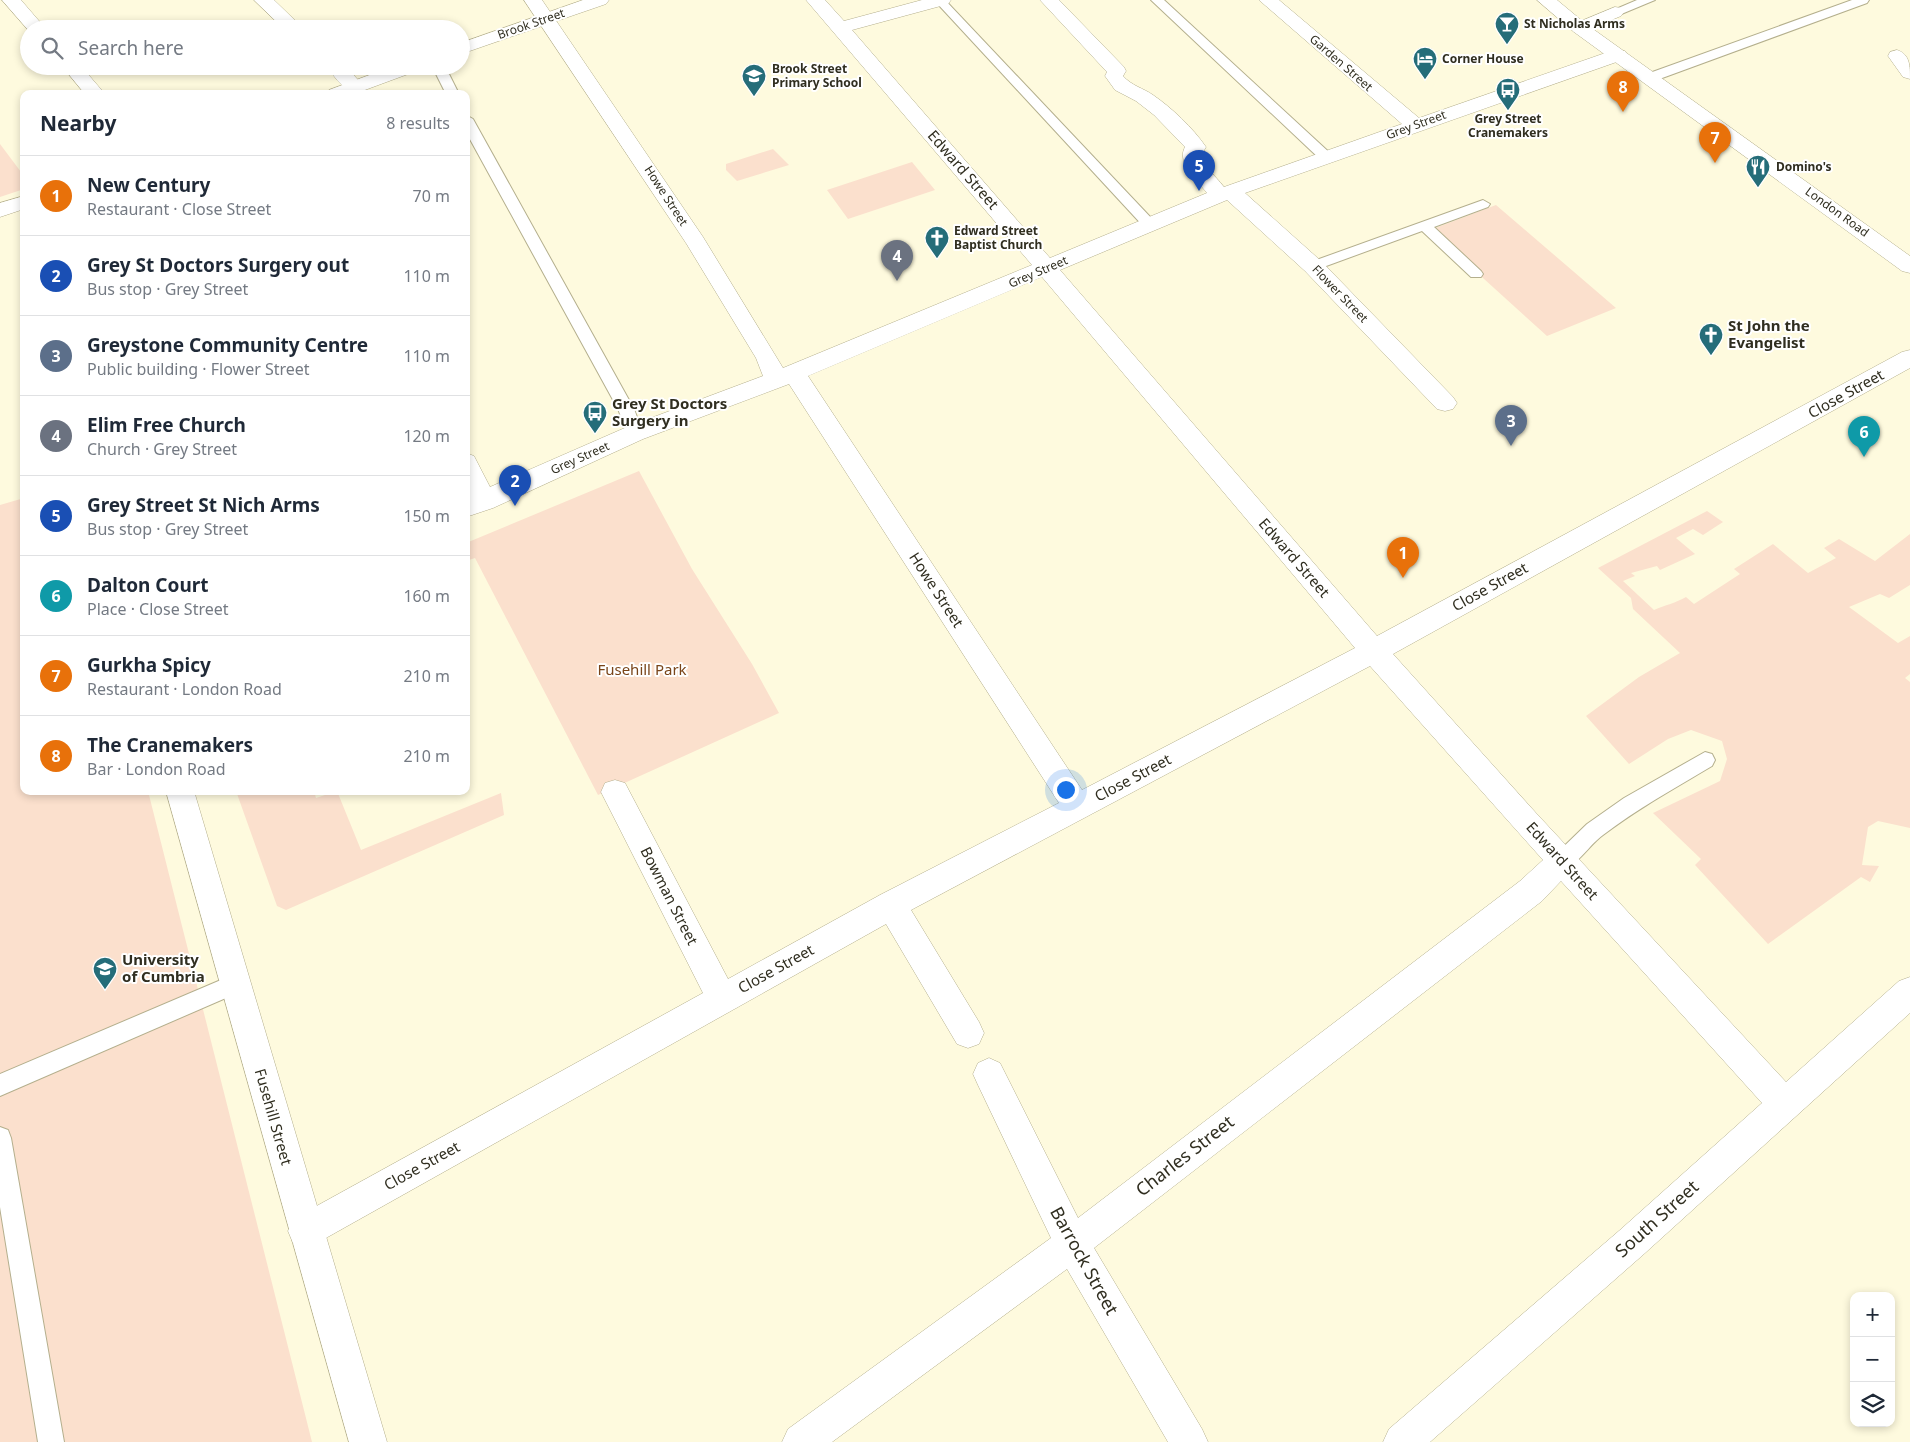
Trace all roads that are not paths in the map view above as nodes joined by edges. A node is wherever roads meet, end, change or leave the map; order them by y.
1 (11, 0) edge
2 (262, 0) edge
3 (533, 0) edge
4 (600, 0) edge
5 (815, 0) edge
6 (940, 0) edge
7 (1049, 0) edge
8 (1157, 0) edge
9 (1268, 0) edge
10 (1546, 0) edge
11 (1649, 0) edge
12 (1863, 0) edge
13 (1615, 12) joint
14 (547, 19) junction
15 (29, 20) edge
16 (285, 20) edge
17 (840, 28) junction
18 (1580, 28) junction
19 (470, 46) edge
20 (1618, 55) junction
21 (1897, 56) dead end
22 (1910, 73) edge
23 (79, 75) edge
24 (344, 75) edge
25 (388, 75) edge
26 (442, 75) edge
27 (1649, 78) junction
28 (355, 87) junction
29 (92, 90) edge
30 (347, 90) edge
31 (450, 90) edge
32 (470, 125) edge
33 (1415, 125) junction
34 (1326, 158) junction
35 (1225, 194) junction
36 (20, 203) edge
37 (1483, 204) dead end
38 (0, 210) edge
39 (1150, 225) junction
40 (1424, 225) junction
41 (1313, 266) junction
42 (1910, 266) edge
43 (1048, 269) junction
44 (1476, 274) dead end
45 (1910, 358) edge
46 (785, 376) junction
47 (1445, 403) dead end
48 (635, 433) junction
49 (470, 481) edge
50 (475, 505) edge
51 (1374, 650) junction
52 (1705, 760) dead end
53 (615, 792) dead end
54 (181, 795) edge
55 (1078, 808) junction
56 (1562, 861) junction
57 (891, 905) junction
58 (235, 984) junction
59 (1910, 992) edge
60 (722, 999) junction
61 (968, 1033) dead end
62 (989, 1074) dead end
63 (0, 1085) edge
64 (1785, 1104) junction
65 (0, 1138) edge
66 (305, 1231) junction
67 (1072, 1244) junction
68 (51, 1442) edge
69 (368, 1442) edge
70 (801, 1442) edge
71 (1189, 1442) edge
72 (1402, 1442) edge

1 - 15 street
2 - 16 street
3 - 14 street, Howe Street
4 - 14 street, Brook Street
5 - 17 street, Edward Street
6 - 17 street
6 - 39 lane
7 - 35 street, Flower Street
8 - 34 lane
9 - 33 street, Garden Street
10 - 18 street, London Road
11 - 13 lane
12 - 27 lane
13 - 18 street
14 - 19 street, Brook Street
14 - 46 street, Howe Street
17 - 43 street, Edward Street
18 - 20 street, London Road
20 - 27 street, London Road
20 - 33 street, Grey Street
21 - 22 street
23 - 29 street
24 - 28 street
25 - 28 street
26 - 31 lane
27 - 42 street, London Road
28 - 30 street
32 - 48 lane
33 - 34 street, Grey Street
34 - 35 street, Grey Street
35 - 39 street, Grey Street
35 - 41 street, Flower Street
36 - 38 street
37 - 40 lane
39 - 43 street, Grey Street
40 - 41 lane
40 - 44 lane
41 - 47 street, Flower Street
43 - 46 street, Grey Street
43 - 51 street, Edward Street
45 - 51 street, Close Street
46 - 48 street, Grey Street
46 - 55 street, Howe Street
48 - 50 street, Grey Street
49 - 50 street
51 - 55 street, Close Street
51 - 56 street, Edward Street
52 - 56 lane
53 - 60 street, Bowman Street
54 - 58 street, Fusehill Street
55 - 57 street, Close Street
56 - 64 street, Edward Street
56 - 67 street, Charles Street
57 - 60 street, Close Street
57 - 61 street
58 - 63 lane
58 - 66 street, Fusehill Street
59 - 64 street, South Street
60 - 66 street, Close Street
62 - 67 street, Barrock Street
64 - 72 street, South Street
65 - 68 lane
66 - 69 street, Fusehill Street
67 - 70 street, Charles Street
67 - 71 street, Barrock Street

